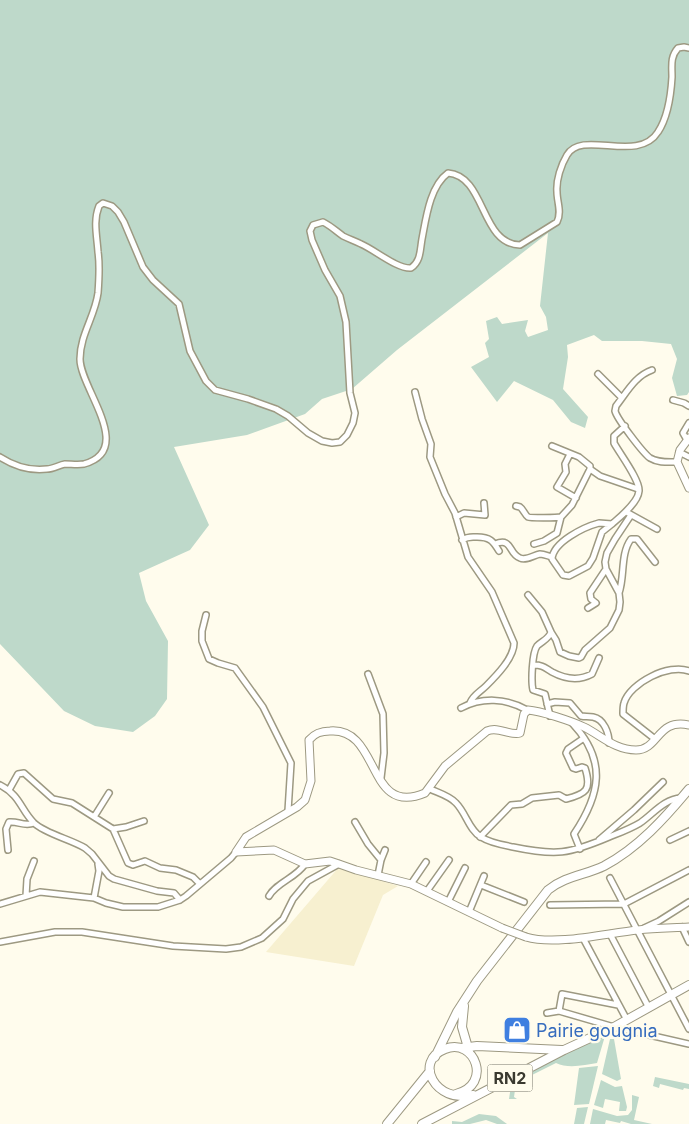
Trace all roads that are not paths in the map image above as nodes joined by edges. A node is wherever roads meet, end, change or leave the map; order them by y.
1 (689, 48) edge
2 (652, 370) dead end
3 (598, 374) dead end
4 (415, 392) dead end
5 (622, 398) junction
6 (673, 400) dead end
7 (689, 406) edge
8 (689, 423) edge
9 (625, 426) junction
10 (688, 439) edge
11 (552, 446) dead end
12 (680, 452) junction
13 (570, 454) junction
14 (0, 457) edge
15 (689, 457) edge
16 (677, 462) junction
17 (590, 469) junction
18 (689, 488) edge
19 (638, 489) junction
20 (576, 498) junction
21 (484, 503) dead end
22 (516, 506) dead end
23 (625, 512) junction
24 (631, 515) junction
25 (456, 517) junction
26 (561, 517) junction
27 (612, 524) junction
28 (657, 529) dead end
29 (557, 533) junction
30 (462, 540) junction
31 (563, 541) junction
32 (495, 544) junction
33 (534, 544) dead end
34 (499, 551) dead end
35 (552, 556) junction
36 (655, 562) dead end
37 (606, 569) junction
38 (619, 593) junction
39 (528, 595) dead end
40 (588, 608) dead end
41 (206, 615) dead end
42 (551, 632) junction
43 (599, 658) dead end
44 (534, 665) junction
45 (689, 671) edge
46 (368, 674) dead end
47 (470, 703) junction
48 (547, 704) junction
49 (461, 708) dead end
50 (527, 710) junction
51 (550, 716) junction
52 (572, 723) junction
53 (689, 725) edge
54 (584, 738) junction
55 (655, 739) junction
56 (609, 743) junction
57 (380, 779) junction
58 (663, 782) dead end
59 (0, 785) edge
60 (430, 789) junction
61 (689, 789) edge
62 (9, 790) junction
63 (109, 793) dead end
64 (682, 798) junction
65 (288, 811) junction
66 (94, 817) junction
67 (144, 821) dead end
68 (355, 822) dead end
69 (34, 823) junction
70 (113, 829) junction
71 (689, 831) edge
72 (480, 837) junction
73 (670, 840) dead end
74 (595, 843) junction
75 (580, 849) junction
76 (8, 850) dead end
77 (385, 850) dead end
78 (236, 852) junction
79 (381, 860) junction
80 (449, 860) dead end
81 (34, 861) dead end
82 (98, 862) junction
83 (426, 862) dead end
84 (305, 864) junction
85 (339, 864) junction
86 (465, 868) dead end
87 (689, 870) edge
88 (378, 875) junction
89 (484, 876) dead end
90 (610, 878) dead end
91 (200, 884) junction
92 (411, 884) junction
93 (481, 885) junction
94 (427, 891) junction
95 (26, 896) junction
96 (269, 896) dead end
97 (94, 898) junction
98 (180, 900) junction
99 (448, 902) junction
100 (524, 902) dead end
101 (689, 902) edge
102 (0, 904) edge
103 (624, 904) junction
104 (550, 905) dead end
105 (469, 912) junction
106 (686, 927) edge
107 (638, 930) junction
108 (610, 934) junction
109 (583, 938) junction
110 (0, 942) edge
111 (689, 942) edge
112 (689, 985) edge
113 (672, 994) junction
114 (466, 997) junction
115 (618, 1005) junction
116 (649, 1008) junction
117 (559, 1011) junction
118 (547, 1013) dead end
119 (626, 1020) junction
120 (614, 1027) junction
121 (689, 1029) edge
122 (463, 1034) junction
123 (689, 1044) edge
124 (476, 1046) junction
125 (465, 1049) junction
126 (564, 1050) junction
127 (435, 1057) junction
128 (430, 1071) junction
129 (475, 1082) junction
130 (485, 1091) junction
131 (456, 1094) junction
132 (467, 1096) junction
133 (456, 1105) junction
134 (388, 1124) edge
135 (422, 1124) edge

1 - 14 street
2 - 5 street
3 - 5 street
4 - 25 street
5 - 9 street
6 - 7 street
8 - 10 street
9 - 16 street
9 - 19 street
10 - 12 street
11 - 13 street
12 - 15 street
12 - 16 street
13 - 17 street
13 - 20 street
16 - 18 street
17 - 19 street
17 - 20 street
19 - 23 street
20 - 26 street
21 - 25 street
22 - 26 street
23 - 24 street
23 - 27 street
24 - 28 street
24 - 37 street
25 - 30 street
26 - 29 street
27 - 31 street
27 - 35 street
29 - 31 street
29 - 33 street
30 - 32 street
30 - 47 street
31 - 35 street
32 - 34 street
32 - 35 street
36 - 38 street
37 - 38 street
37 - 40 street
38 - 42 street
39 - 42 street
41 - 65 street
42 - 44 street
43 - 44 street
44 - 48 street
45 - 55 street
46 - 57 street
47 - 49 street
47 - 50 street
48 - 51 street
48 - 56 street
50 - 51 street
50 - 60 street
51 - 52 street
52 - 54 street
52 - 56 street
53 - 55 street
54 - 72 street
54 - 75 street
55 - 56 street
57 - 60 street
57 - 65 street
58 - 74 street
59 - 62 street
60 - 72 street
61 - 64 main road
62 - 66 street
62 - 69 street
63 - 66 street
64 - 74 street
64 - 114 main road
65 - 78 street
66 - 70 street
67 - 70 street
68 - 79 street
69 - 76 street
69 - 82 street
70 - 91 street
71 - 73 street
72 - 75 street
74 - 75 street
77 - 79 street
78 - 84 street
78 - 91 street
79 - 88 street
80 - 94 street
81 - 95 street
82 - 97 street
82 - 98 street
83 - 92 street
84 - 85 street
84 - 96 street
85 - 88 street
85 - 110 street
86 - 99 street
87 - 103 street
88 - 92 street
89 - 93 street
90 - 103 street
91 - 98 street
92 - 94 street
93 - 100 street
93 - 105 street
94 - 99 street
95 - 97 street
95 - 102 street
97 - 98 street
99 - 105 street
101 - 107 street
103 - 104 street
103 - 107 street
105 - 109 street, bridge
106 - 107 street
106 - 111 street
107 - 108 street
107 - 113 street
108 - 109 street
108 - 116 street
109 - 115 street
112 - 113 main road, RN2
113 - 116 main road, RN2
113 - 121 street
114 - 122 main road
114 - 127 main road
115 - 117 street
115 - 119 street
116 - 119 main road, RN2
117 - 118 street
117 - 120 street
119 - 120 main road, RN2
120 - 123 street
120 - 126 main road, RN2
122 - 124 main road
122 - 125 main road
124 - 125 main road, RN2
124 - 126 main road, RN2
125 - 127 main road
125 - 129 main road
126 - 130 main road, RN2
127 - 128 main road
128 - 131 main road
128 - 134 main road
129 - 131 main road
129 - 132 main road, RN2
130 - 132 main road, RN2
130 - 133 main road, RN2
131 - 132 main road, RN2
132 - 133 main road, RN2
133 - 135 main road

